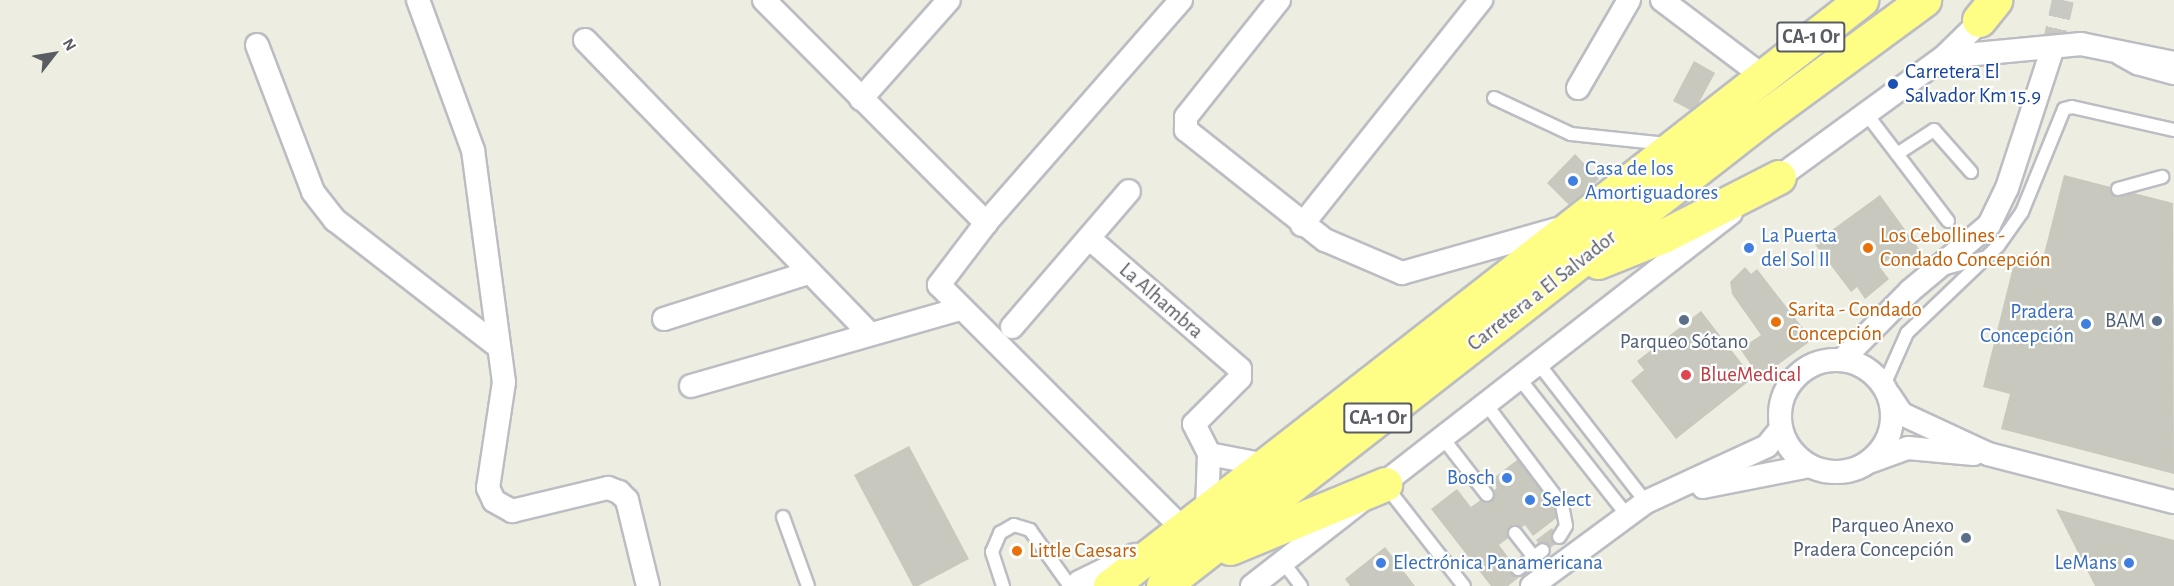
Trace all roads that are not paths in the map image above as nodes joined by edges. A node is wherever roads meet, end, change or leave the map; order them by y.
1 (417, 0) edge
2 (764, 0) edge
3 (949, 0) edge
4 (1181, 0) edge
5 (1279, 0) edge
6 (1481, 0) edge
7 (1629, 0) edge
8 (1662, 0) edge
9 (1861, 0) edge
10 (1924, 0) edge
11 (2007, 0) edge
12 (1987, 10) edge
13 (585, 40) dead end
14 (257, 45) dead end
15 (2108, 49) dead end
16 (2052, 50) tunnel mouth
17 (1944, 57) junction
18 (2174, 63) edge
19 (1761, 75) junction
20 (2174, 78) edge
21 (1578, 88) dead end
22 (1494, 98) dead end
23 (861, 99) junction
24 (1866, 112) junction
25 (2174, 130) edge
26 (1671, 145) junction
27 (1897, 154) junction
28 (1971, 172) dead end
29 (1779, 177) junction
30 (2162, 177) dead end
31 (2118, 189) dead end
32 (1129, 191) dead end
33 (1948, 221) dead end
34 (986, 223) junction
35 (1573, 224) junction
36 (1302, 225) junction
37 (1090, 239) junction
38 (1488, 251) junction
39 (1988, 256) junction
40 (1512, 271) junction
41 (1936, 271) junction
42 (808, 273) junction
43 (1565, 275) junction
44 (959, 309) junction
45 (664, 319) dead end
46 (1012, 327) dead end
47 (870, 334) junction
48 (496, 345) junction
49 (1842, 360) junction
50 (1538, 363) junction
51 (1519, 378) junction
52 (692, 386) dead end
53 (1886, 389) junction
54 (1486, 404) junction
55 (1781, 429) junction
56 (1442, 437) junction
57 (1209, 454) junction
58 (1988, 454) junction
59 (1870, 462) junction
60 (1266, 465) junction
61 (1810, 466) junction
62 (1384, 484) junction
63 (1678, 491) junction
64 (1487, 495) dead end
65 (1646, 502) junction
66 (2174, 502) edge
67 (1627, 515) junction
68 (783, 517) dead end
69 (1183, 530) junction
70 (1515, 533) dead end
71 (1559, 537) dead end
72 (1282, 562) junction
73 (1193, 563) junction
74 (1525, 578) edge
75 (648, 586) edge
76 (808, 586) edge
77 (1003, 586) edge
78 (1070, 586) edge
79 (1082, 586) edge
80 (1110, 586) edge
81 (1163, 586) edge
82 (1252, 586) edge
83 (1301, 586) edge
84 (1464, 586) edge

1 - 48 street
2 - 23 street
3 - 23 street
4 - 34 street
5 - 36 street
6 - 36 street
7 - 21 street
8 - 19 street
9 - 19 highway, Carretera a El Salvador / CA-1 Or
10 - 43 highway, Carretera a El Salvador / CA-1 Or
11 - 12 street
12 - 17 street
13 - 42 street
14 - 48 street
15 - 20 lane
16 - 41 street
17 - 18 street
17 - 24 street
19 - 26 highway, Carretera a El Salvador / CA-1 Or
22 - 26 lane
23 - 34 street
24 - 27 lane
24 - 29 street
25 - 39 lane
26 - 35 highway, Carretera a El Salvador / CA-1 Or
27 - 28 lane
27 - 33 lane
29 - 43 highway
29 - 50 street
30 - 31 lane
32 - 37 street
34 - 44 street
35 - 38 street
35 - 40 highway, Carretera a El Salvador / CA-1 Or
36 - 38 street
37 - 46 street
37 - 57 street, La Alhambra
38 - 40 street
39 - 41 lane
39 - 53 lane
40 - 60 highway, Carretera a El Salvador / CA-1 Or
41 - 49 street
42 - 45 street
42 - 47 street
43 - 73 highway, Carretera a El Salvador / CA-1 Or
44 - 47 street
44 - 69 street
47 - 52 street
48 - 75 street
49 - 53 street
49 - 55 street
50 - 51 street
50 - 65 lane
51 - 54 street
51 - 67 lane
53 - 58 street
53 - 59 street
54 - 56 street
54 - 71 lane
55 - 61 street
55 - 63 street
56 - 62 street
56 - 64 lane
57 - 60 street
57 - 69 street, La Alhambra
58 - 59 street
58 - 66 street
59 - 61 street
60 - 69 highway, Carretera a El Salvador / CA-1 Or
61 - 63 street
62 - 72 street
62 - 73 highway
62 - 84 lane
63 - 65 street
65 - 67 street
67 - 74 street
68 - 76 lane
69 - 79 street
69 - 80 highway, Carretera a El Salvador / CA-1 Or
70 - 74 lane
72 - 82 street
72 - 83 lane
73 - 81 highway, Carretera a El Salvador / CA-1 Or
77 - 78 lane

